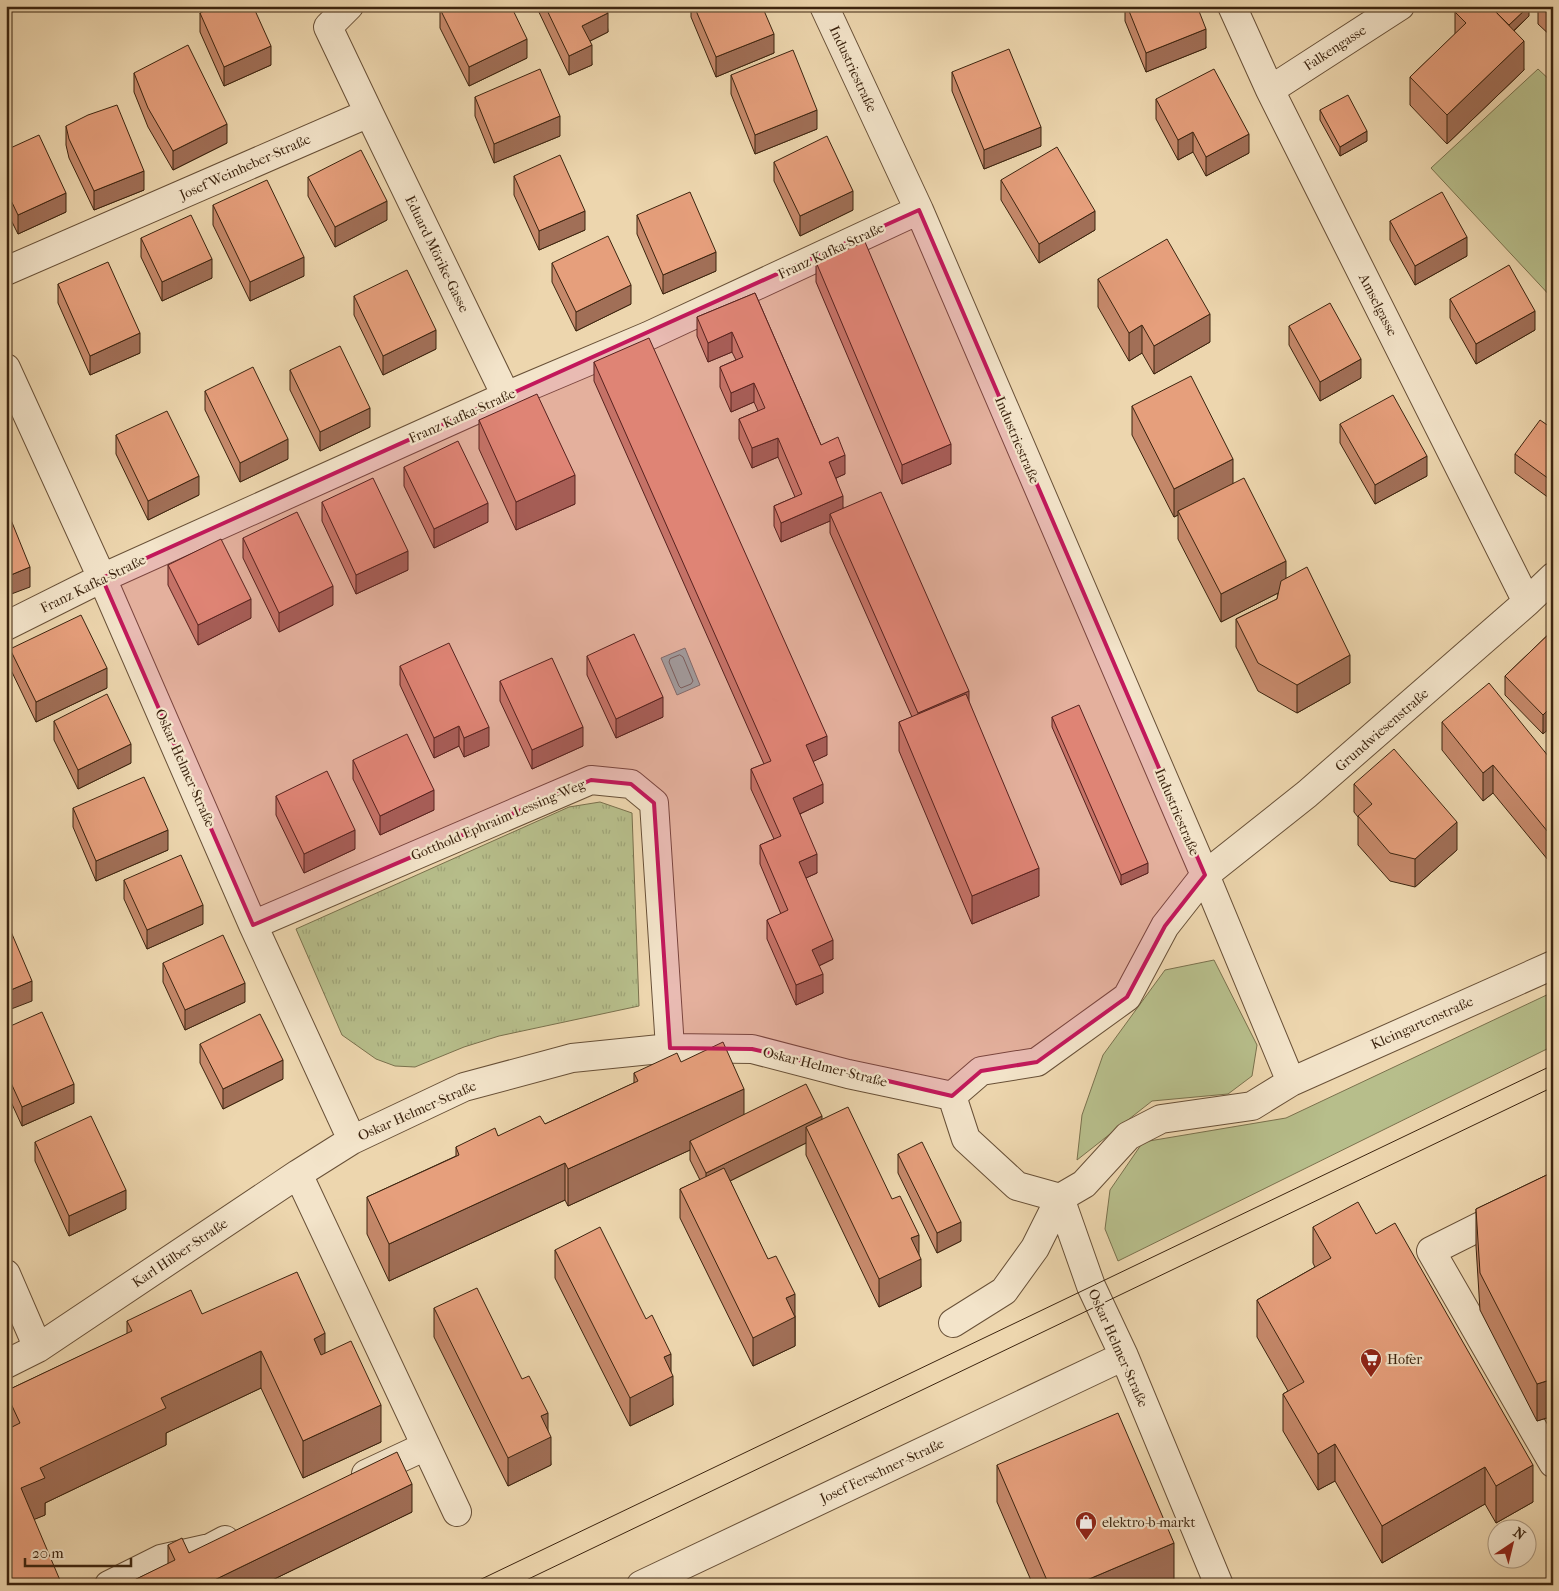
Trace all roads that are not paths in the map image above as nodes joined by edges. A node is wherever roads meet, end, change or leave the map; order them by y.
1 (349, 6) edge
2 (824, 6) edge
3 (1232, 6) edge
4 (1400, 6) edge
5 (1270, 90) junction
6 (369, 113) junction
7 (919, 210) junction
8 (6, 271) edge
9 (6, 368) edge
10 (506, 396) junction
11 (1553, 577) edge
12 (102, 578) junction
13 (1527, 602) junction
14 (6, 626) edge
15 (1205, 875) junction
16 (253, 924) junction
17 (1553, 965) edge
18 (670, 1048) junction
19 (1291, 1082) junction
20 (952, 1096) junction
21 (352, 1140) junction
22 (298, 1174) junction
23 (1553, 1190) edge
24 (1060, 1198) junction
25 (6, 1274) edge
26 (953, 1322) dead end
27 (38, 1348) junction
28 (1124, 1356) junction
29 (6, 1364) edge
30 (426, 1446) junction
31 (1553, 1463) edge
32 (345, 1484) edge
33 (457, 1512) dead end
34 (246, 1531) edge
35 (110, 1585) edge
36 (641, 1585) edge
37 (1219, 1585) edge

1 - 6 street
2 - 7 street, Industriestraße
3 - 5 street, Amselgasse
4 - 5 street, Falkengasse
5 - 13 street, Amselgasse
6 - 8 street, Josef Weinheber-Straße
6 - 10 street, Eduard Mörike-Gasse
7 - 10 street, Franz Kafka-Straße
7 - 15 street, Industriestraße
9 - 12 street, Oskar Helmer-Straße
10 - 12 street, Franz Kafka-Straße
11 - 13 street, Grundwiesenstraße
12 - 14 street, Franz Kafka-Straße
12 - 16 street, Oskar Helmer-Straße
13 - 15 street, Grundwiesenstraße
15 - 19 street, Industriestraße
15 - 20 street
16 - 18 street, Gotthold Ephraim Lessing-Weg
16 - 21 street, Oskar Helmer-Straße
17 - 19 street, Kleingartenstraße
18 - 20 street, Oskar Helmer-Straße
18 - 21 street, Oskar Helmer-Straße
19 - 24 street
20 - 24 street
21 - 22 street, Karl Hilber-Straße
22 - 27 street, Karl Hilber-Straße
22 - 30 street
23 - 31 street
24 - 26 street
24 - 28 street, Oskar Helmer-Straße
25 - 27 street
27 - 29 street, Karl Hilber-Straße
28 - 36 street, Josef Ferschner-Straße
28 - 37 street, Oskar Helmer-Straße
30 - 32 street
30 - 33 street
34 - 35 street

